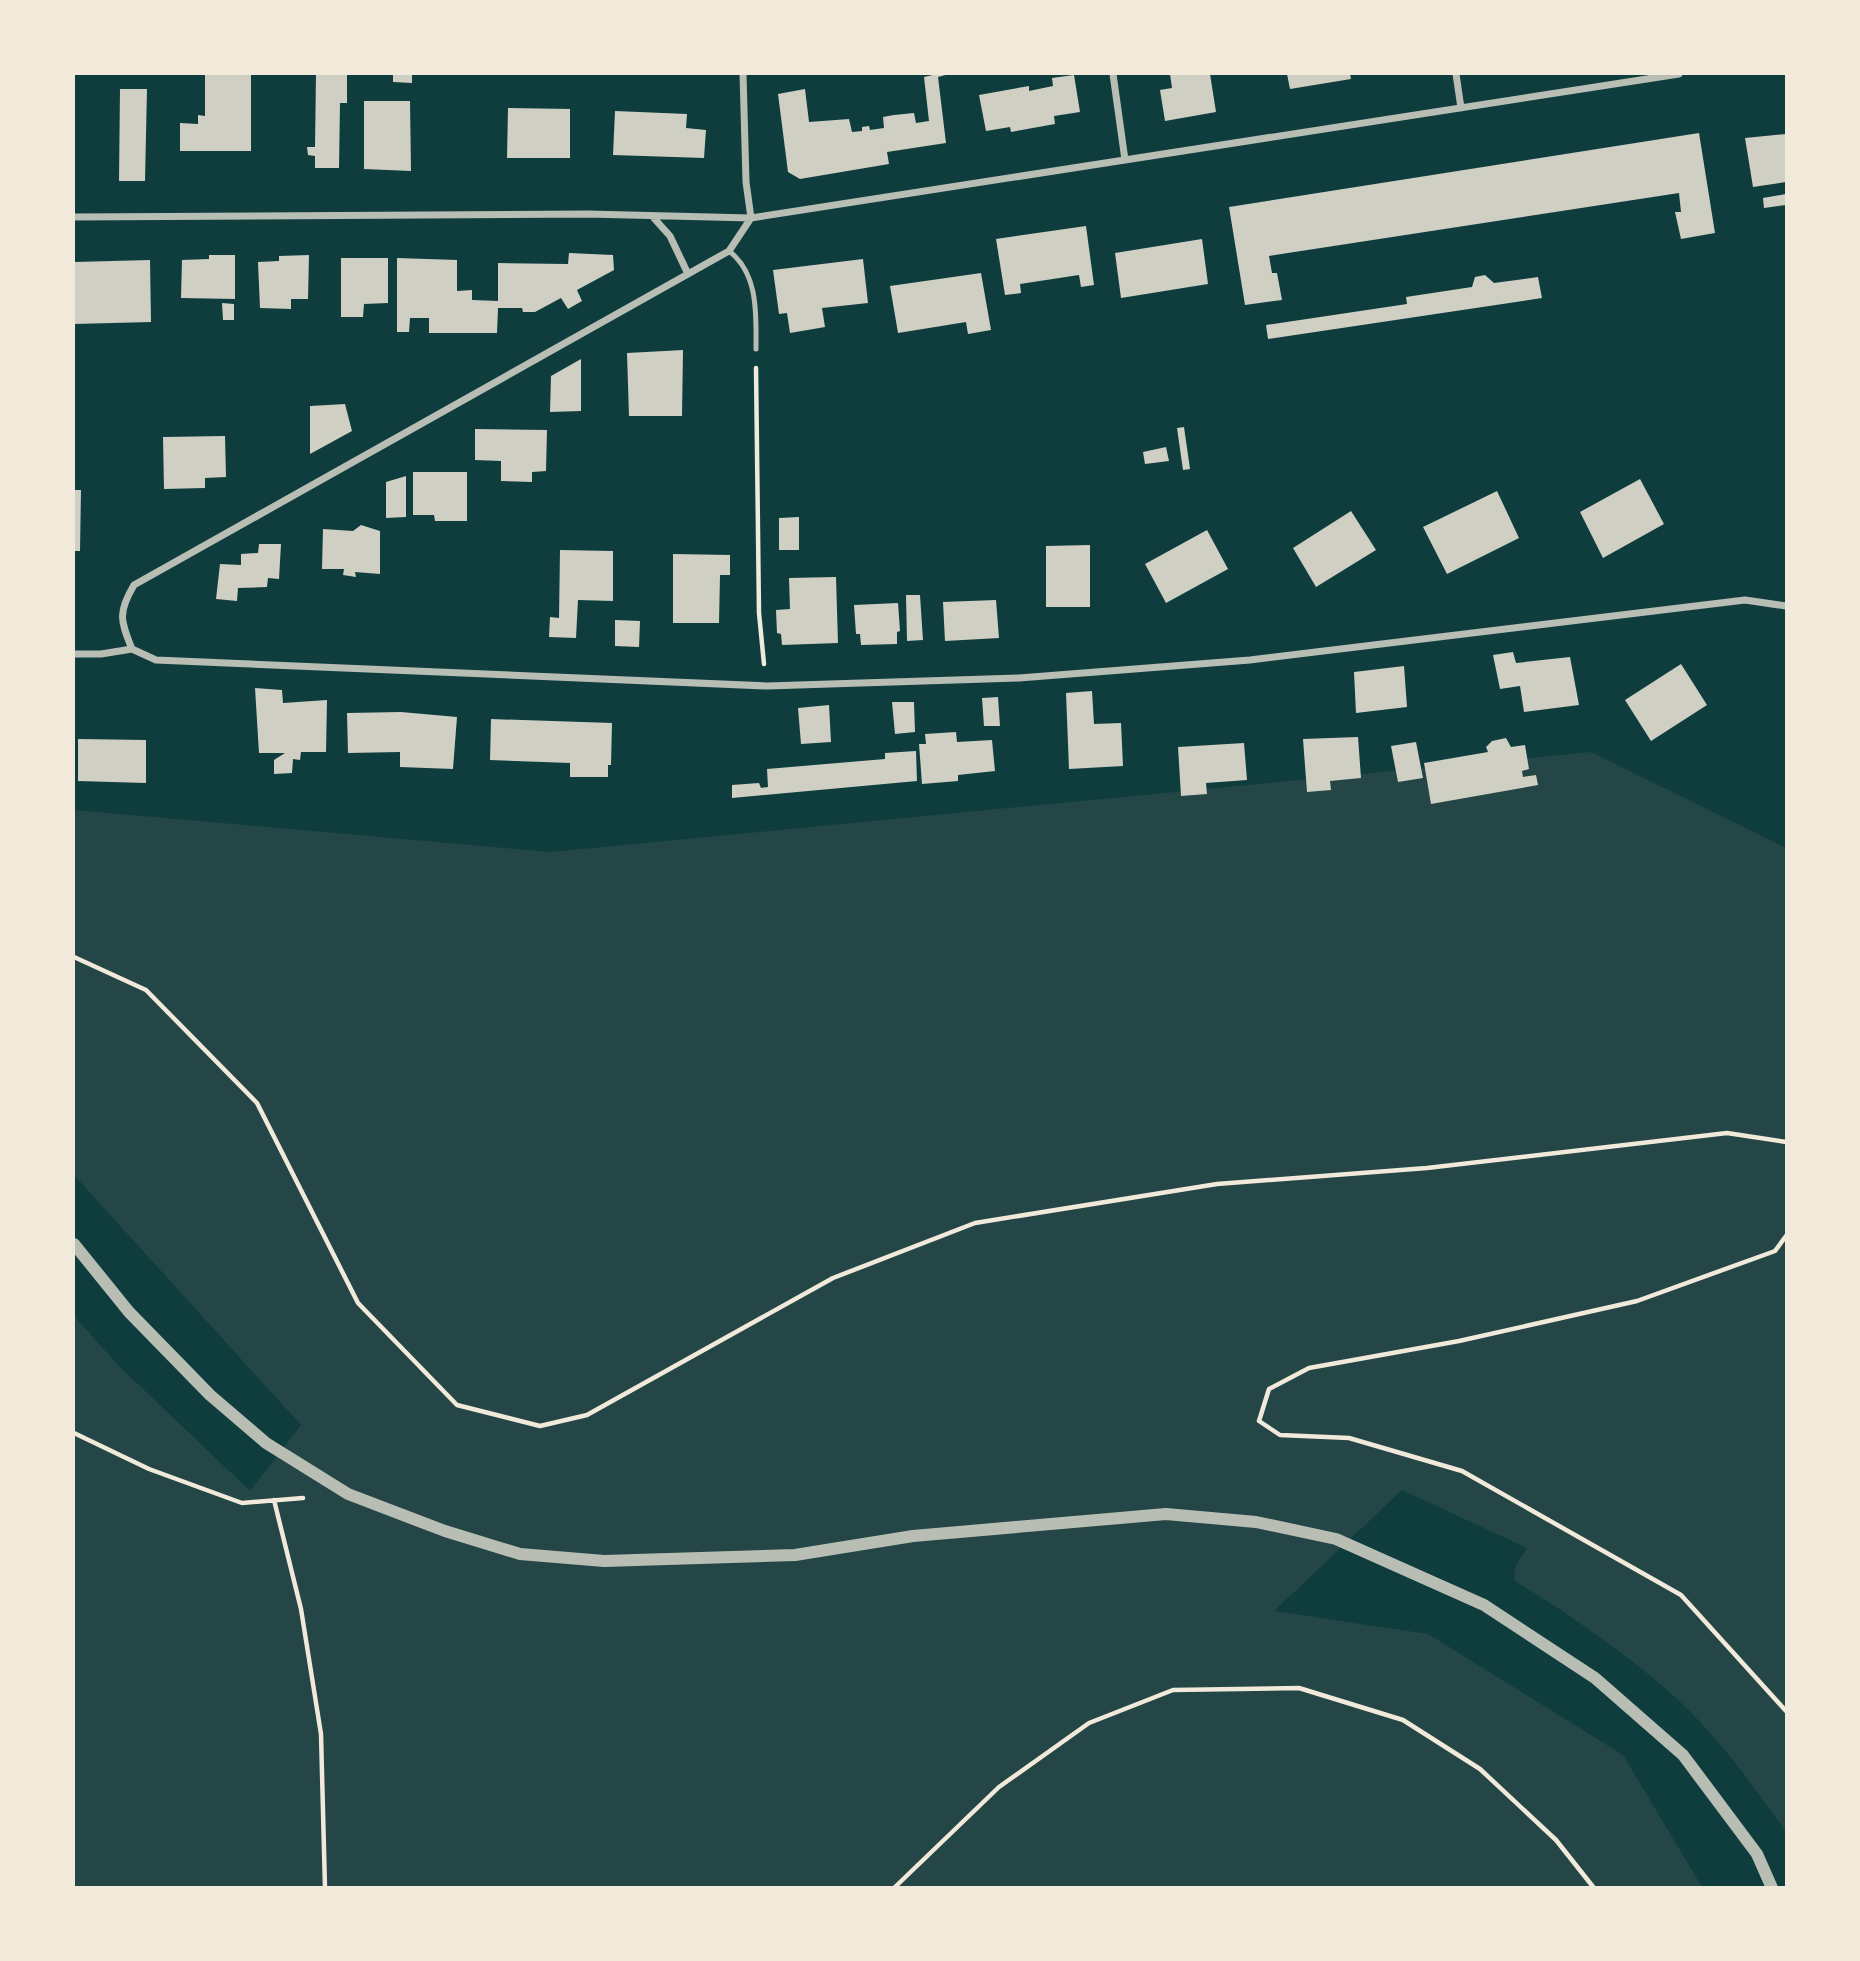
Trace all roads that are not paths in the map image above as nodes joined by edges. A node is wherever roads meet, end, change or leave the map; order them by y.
1 (743, 74) edge
2 (1113, 74) edge
3 (1457, 74) edge
4 (1679, 74) edge
5 (1461, 108) junction
6 (1125, 160) junction
7 (652, 216) junction
8 (74, 217) edge
9 (751, 218) junction
10 (729, 251) junction
11 (688, 274) junction
12 (756, 349) road end
13 (1787, 606) edge
14 (132, 649) junction
15 (74, 654) edge
16 (74, 1244) edge
17 (1772, 1888) edge

1 - 9 street
2 - 6 street
3 - 5 street
4 - 5 street
5 - 6 street
6 - 9 street
7 - 8 street
7 - 9 street
7 - 11 street
9 - 10 street
10 - 11 street
10 - 12 lane
11 - 14 street
13 - 14 street
14 - 15 street
16 - 17 street

